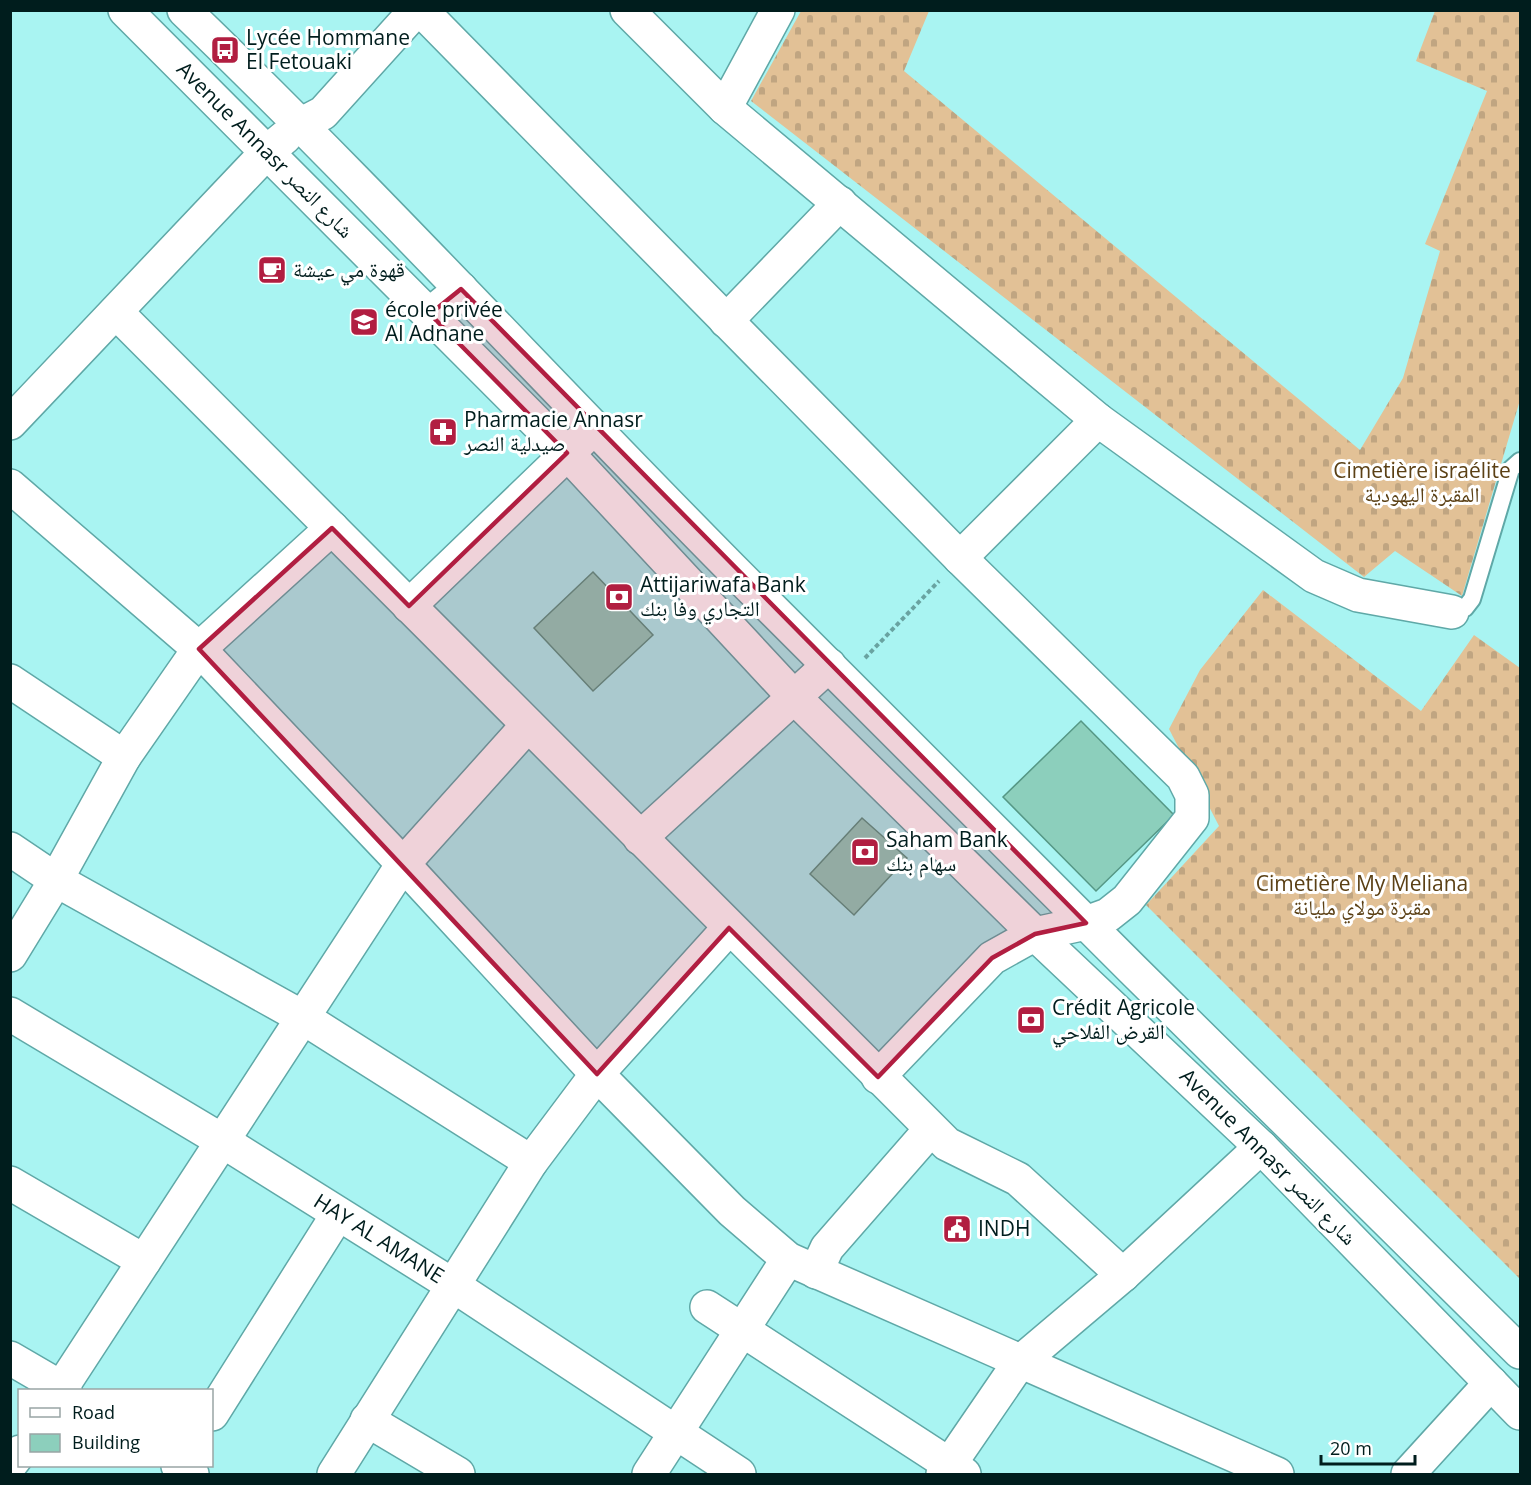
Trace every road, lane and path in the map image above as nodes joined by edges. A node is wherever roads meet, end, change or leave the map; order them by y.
1 (125, 10) edge
2 (184, 10) edge
3 (418, 10) edge
4 (627, 10) edge
5 (778, 10) edge
6 (725, 108) junction
7 (300, 125) junction
8 (267, 152) junction
9 (840, 203) junction
10 (461, 289) junction
11 (116, 312) junction
12 (430, 314) junction
13 (726, 321) junction
14 (1098, 420) junction
15 (10, 423) edge
16 (594, 428) junction
17 (567, 453) junction
18 (1521, 461) edge
19 (10, 486) edge
20 (332, 528) junction
21 (960, 558) junction
22 (409, 606) junction
23 (1452, 612) joint
24 (199, 650) junction
25 (837, 673) junction
26 (10, 681) edge
27 (794, 697) junction
28 (528, 725) junction
29 (124, 757) junction
30 (640, 838) junction
31 (10, 849) edge
32 (404, 864) junction
33 (56, 880) junction
34 (1086, 923) junction
35 (729, 928) junction
36 (1035, 934) junction
37 (10, 954) edge
38 (10, 1014) edge
39 (302, 1017) junction
40 (597, 1074) junction
41 (878, 1077) junction
42 (931, 1129) junction
43 (221, 1140) junction
44 (1261, 1147) junction
45 (531, 1162) junction
46 (10, 1183) edge
47 (338, 1214) junction
48 (144, 1261) junction
49 (802, 1265) junction
50 (1123, 1275) junction
51 (454, 1286) junction
52 (707, 1308) dead end
53 (743, 1331) junction
54 (1521, 1352) edge
55 (10, 1358) edge
56 (1019, 1363) junction
57 (1491, 1383) junction
58 (60, 1389) edge
59 (63, 1389) edge
60 (213, 1412) edge
61 (1521, 1413) edge
62 (368, 1420) junction
63 (675, 1434) junction
64 (1238, 1467) edge
65 (952, 1471) edge
66 (334, 1474) edge
67 (458, 1474) edge
68 (649, 1474) edge
69 (739, 1474) edge
70 (1277, 1474) edge
71 (1408, 1474) edge

1 - 8 street, Avenue Annasr شارع النصر
2 - 7 street, Avenue Annasr شارع النصر
3 - 7 street
3 - 13 street
4 - 6 street
5 - 6 street
6 - 9 street
7 - 8 street
7 - 10 street, Avenue Annasr شارع النصر
8 - 11 street
8 - 12 street, Avenue Annasr شارع النصر
9 - 13 street
9 - 14 street
10 - 12 street
10 - 16 street, Avenue Annasr شارع النصر
11 - 15 street
11 - 20 street
12 - 17 street, Avenue Annasr شارع النصر
13 - 21 street
14 - 21 street
14 - 23 street
16 - 17 street
16 - 25 street, Avenue Annasr شارع النصر
17 - 22 street
17 - 27 street, Avenue Annasr شارع النصر
18 - 23 lane
19 - 24 street
20 - 22 street
20 - 24 street
21 - 25 path
21 - 34 street
22 - 28 street
24 - 29 street
24 - 32 street
25 - 27 street
25 - 34 street, Avenue Annasr شارع النصر
26 - 29 street
27 - 30 street
27 - 36 street, Avenue Annasr شارع النصر
28 - 30 street
28 - 32 street
29 - 33 street
30 - 35 street
31 - 33 street
32 - 39 street
32 - 40 street
33 - 37 street
33 - 39 street
34 - 36 street
34 - 54 street, Avenue Annasr شارع النصر
35 - 40 street
35 - 41 street
36 - 41 street
36 - 44 street, Avenue Annasr شارع النصر
38 - 43 street, HAY AL AMANE
39 - 43 street
39 - 45 street
40 - 45 street
40 - 49 street
41 - 42 street
42 - 49 street
42 - 50 street
43 - 47 street, HAY AL AMANE
43 - 48 street
44 - 50 street
44 - 57 street, Avenue Annasr شارع النصر
45 - 51 street
46 - 48 street
47 - 51 street, HAY AL AMANE
47 - 60 street
48 - 59 street
49 - 53 street
49 - 56 street
50 - 56 street
51 - 62 street
51 - 63 street, HAY AL AMANE
52 - 53 street
53 - 63 street
53 - 65 street
55 - 58 street
56 - 64 street
56 - 65 street
57 - 61 street, Avenue Annasr شارع النصر
57 - 71 street
62 - 66 street
62 - 67 street
63 - 68 street
63 - 69 street, HAY AL AMANE
64 - 70 street

